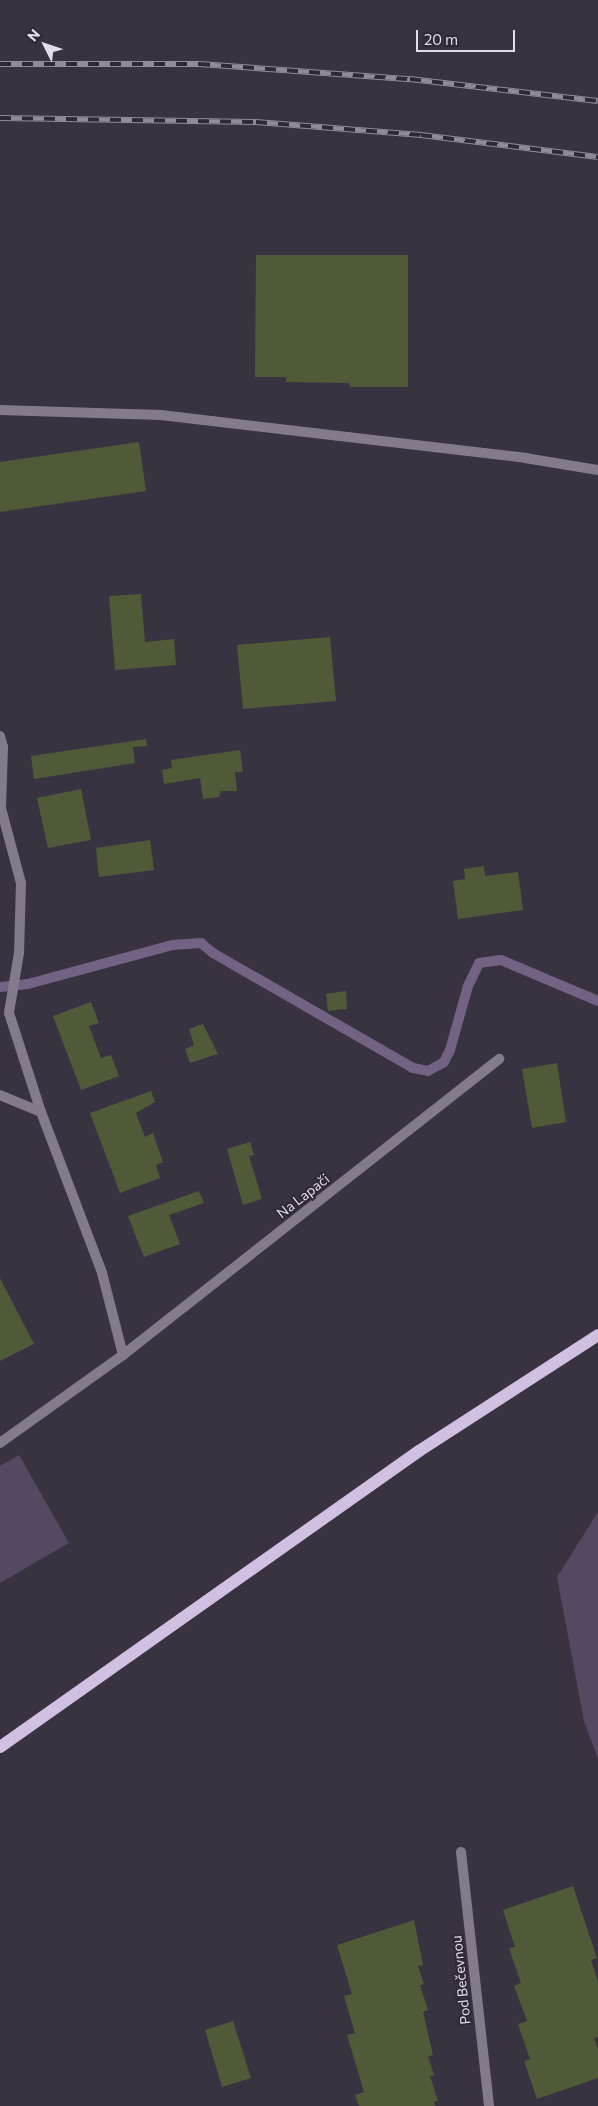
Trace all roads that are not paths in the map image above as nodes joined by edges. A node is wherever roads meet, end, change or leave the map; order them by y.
1 (0, 410) edge
2 (598, 470) edge
3 (0, 736) edge
4 (499, 1060) dead end
5 (0, 1095) edge
6 (40, 1112) junction
7 (598, 1335) edge
8 (123, 1355) junction
9 (0, 1444) edge
10 (0, 1747) edge
11 (461, 1852) dead end
12 (489, 2106) edge

1 - 2 street
3 - 6 street
4 - 8 street, Na Lapači
5 - 6 street
6 - 8 street
7 - 10 main road
8 - 9 street, Na Lapači
11 - 12 street, Pod Bečevnou

